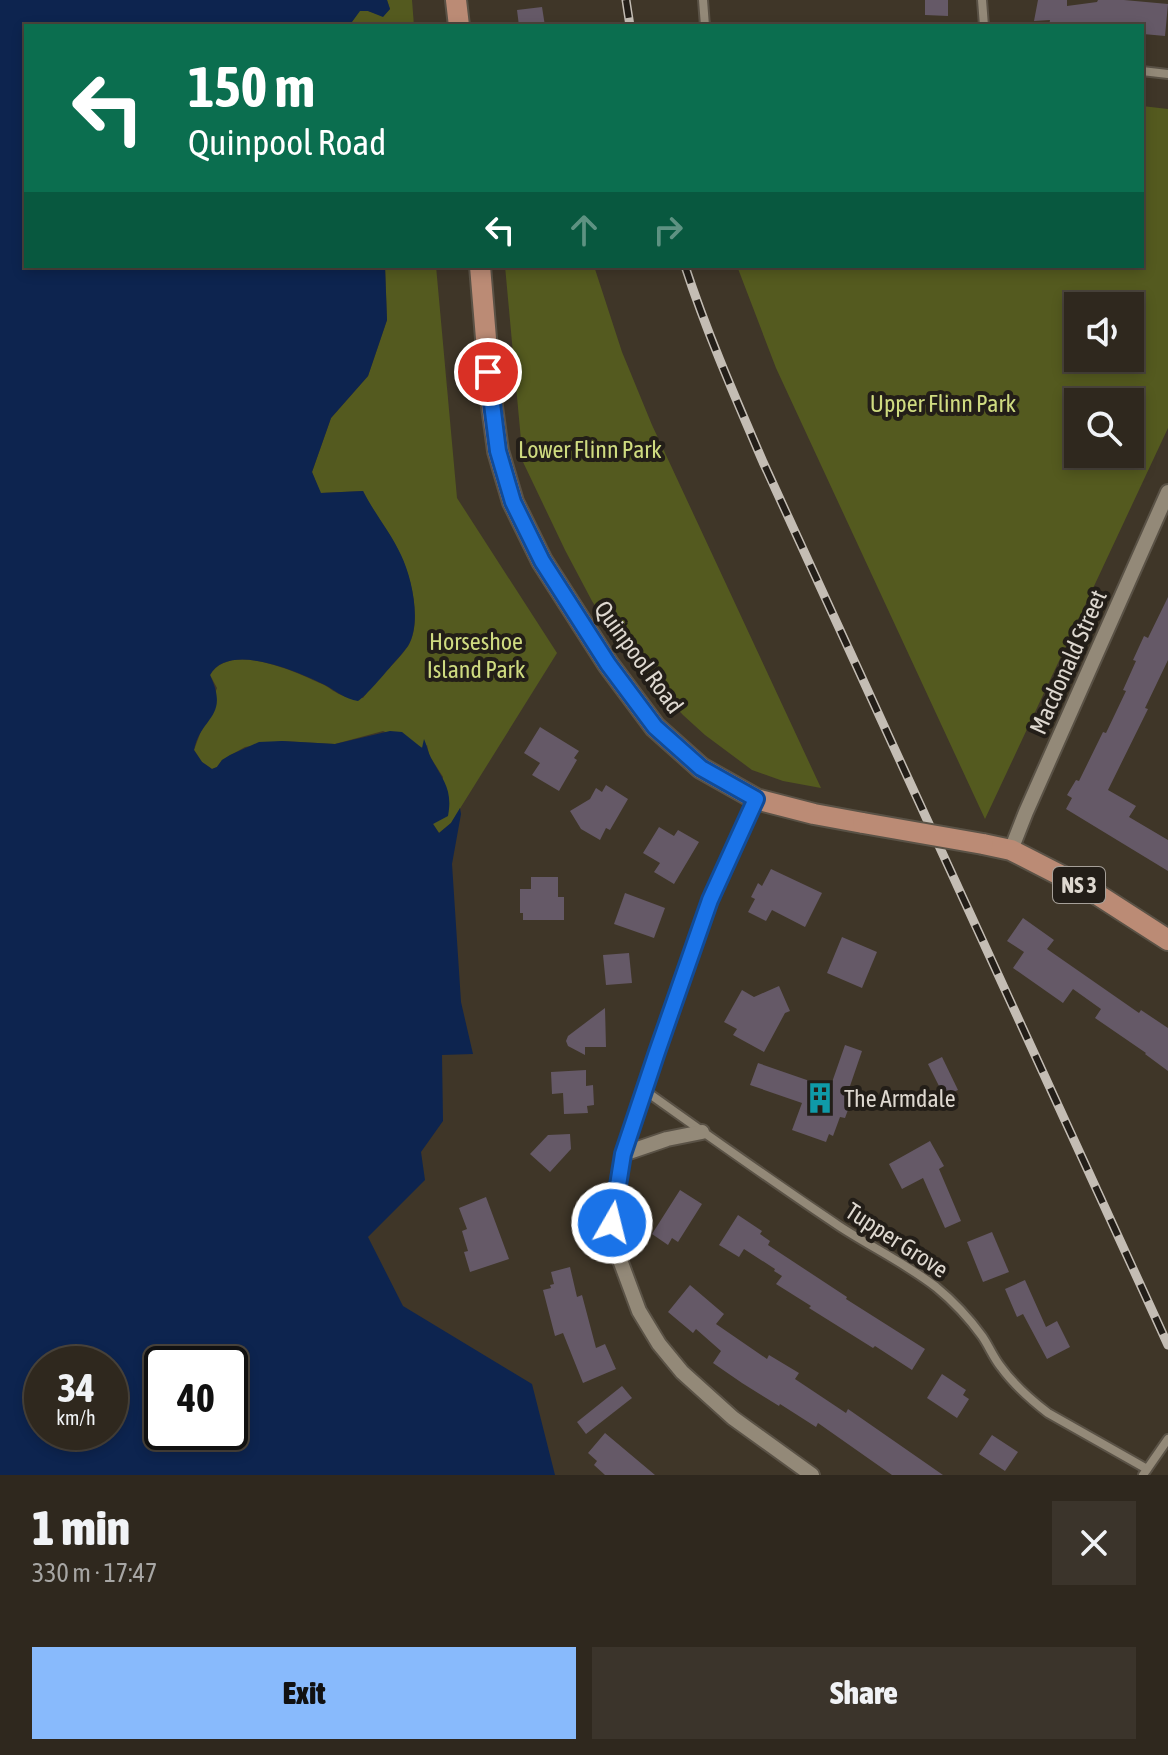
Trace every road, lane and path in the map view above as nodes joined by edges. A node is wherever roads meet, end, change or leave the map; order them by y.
1 (456, 0) edge
2 (703, 0) edge
3 (982, 0) edge
4 (459, 24) edge
5 (705, 24) edge
6 (984, 24) edge
7 (1144, 71) edge
8 (1168, 74) edge
9 (480, 268) edge
10 (1168, 492) edge
11 (756, 799) junction
12 (1011, 850) junction
13 (1168, 940) edge
14 (644, 1090) junction
15 (702, 1132) junction
16 (623, 1154) junction
17 (1168, 1439) edge
18 (1145, 1472) edge
19 (812, 1475) edge

1 - 4 main road
2 - 5 street
3 - 6 street
7 - 8 street
9 - 11 main road, Quinpool Road / NS 3
10 - 12 street, Macdonald Street
11 - 12 main road, Quinpool Road / NS 3, bridge
11 - 14 street
12 - 13 main road, Quinpool Road / NS 3
14 - 15 street, Tupper Grove
14 - 16 street
15 - 16 street
15 - 18 street, Tupper Grove
16 - 19 street
17 - 18 street

